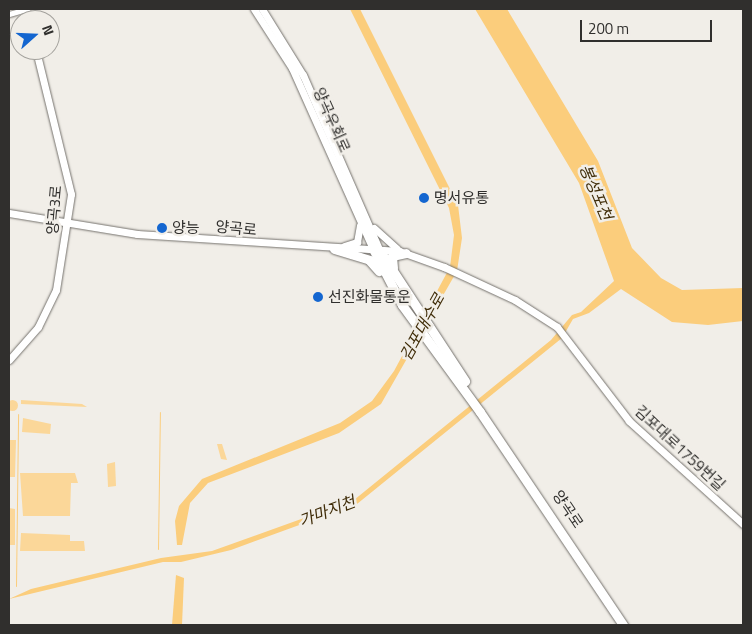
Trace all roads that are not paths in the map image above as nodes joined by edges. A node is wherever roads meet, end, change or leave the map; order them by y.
1 (26, 9) edge
2 (254, 9) edge
3 (262, 9) edge
4 (9, 14) edge
5 (39, 60) edge
6 (355, 208) junction
7 (9, 213) edge
8 (367, 218) junction
9 (68, 223) junction
10 (334, 249) junction
11 (376, 249) junction
12 (403, 252) junction
13 (398, 284) junction
14 (402, 305) junction
15 (9, 360) edge
16 (470, 393) junction
17 (743, 524) edge
18 (617, 612) junction
19 (621, 625) edge
20 (629, 625) edge

1 - 4 street
2 - 6 street, 양곡우회로
3 - 8 street, 양곡우회로
5 - 9 street, 양곡3로
6 - 10 street
6 - 11 street, 양곡우회로
7 - 9 street, 양곡로
8 - 11 street, 양곡우회로
8 - 12 street
9 - 10 street, 양곡로
9 - 15 street, 양곡3로
10 - 11 street, 양곡로
10 - 14 highway
11 - 12 street
11 - 13 highway
11 - 14 highway
12 - 13 highway
12 - 17 street, 김포대로1759번길
13 - 16 highway
14 - 16 highway
16 - 18 highway, 양곡로
18 - 19 highway
18 - 20 highway

